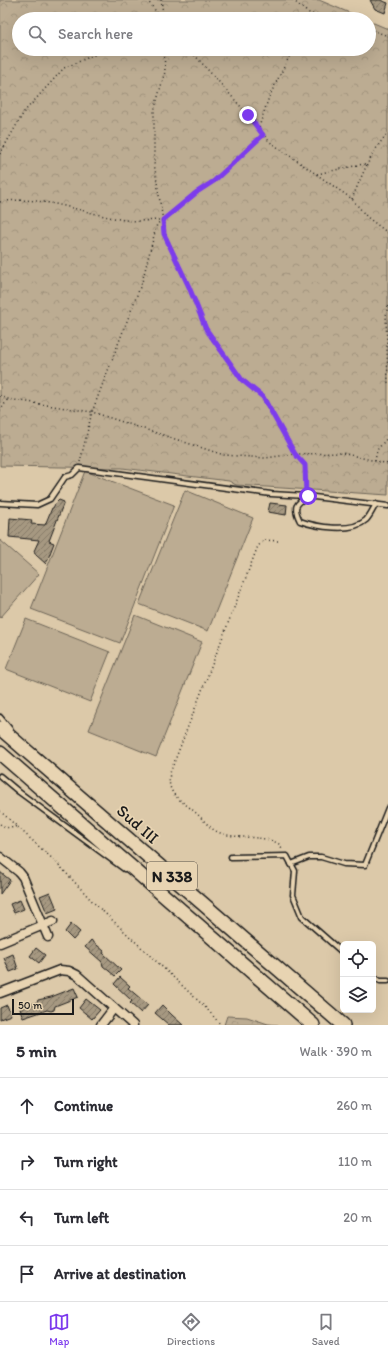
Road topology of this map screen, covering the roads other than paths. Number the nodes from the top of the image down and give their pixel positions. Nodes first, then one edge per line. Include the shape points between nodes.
1 (307, 496) junction
2 (0, 503) edge
3 (376, 504) junction
4 (388, 506) edge
5 (0, 717) edge
6 (0, 728) edge
7 (0, 753) edge
8 (28, 753) junction
9 (0, 776) edge
10 (388, 808) edge
11 (0, 857) edge
12 (232, 857) dead end
13 (292, 864) junction
14 (128, 872) dead end
15 (135, 877) dead end
16 (179, 909) junction
17 (52, 921) dead end
18 (43, 925) junction
19 (48, 938) dead end
20 (0, 943) edge
21 (340, 950) edge
22 (374, 977) edge
23 (388, 981) edge
24 (0, 992) edge
25 (114, 1008) junction
26 (102, 1025) edge
27 (133, 1025) edge
28 (313, 1025) edge
29 (343, 1025) edge

1 - 2 lane via 271,494 79,468 72,475 65,477 50,499 37,505
1 - 3 lane
1 - 3 lane via 297,503 296,513 300,522 312,526 354,526 366,520
3 - 4 lane
5 - 8 lane
6 - 8 highway, Sud III / N 338
7 - 16 highway, N 338
8 - 29 highway, Sud III / N 338
9 - 14 lane
10 - 13 lane via 365,865 309,857
11 - 18 street via 23,877
12 - 13 lane via 287,856
13 - 21 lane via 295,871 293,895 302,917
15 - 16 lane
16 - 28 highway, N 338
17 - 18 street
18 - 19 street
18 - 20 street
22 - 23 lane via 380,981
24 - 25 street via 60,970 69,971
25 - 26 street
25 - 27 street

